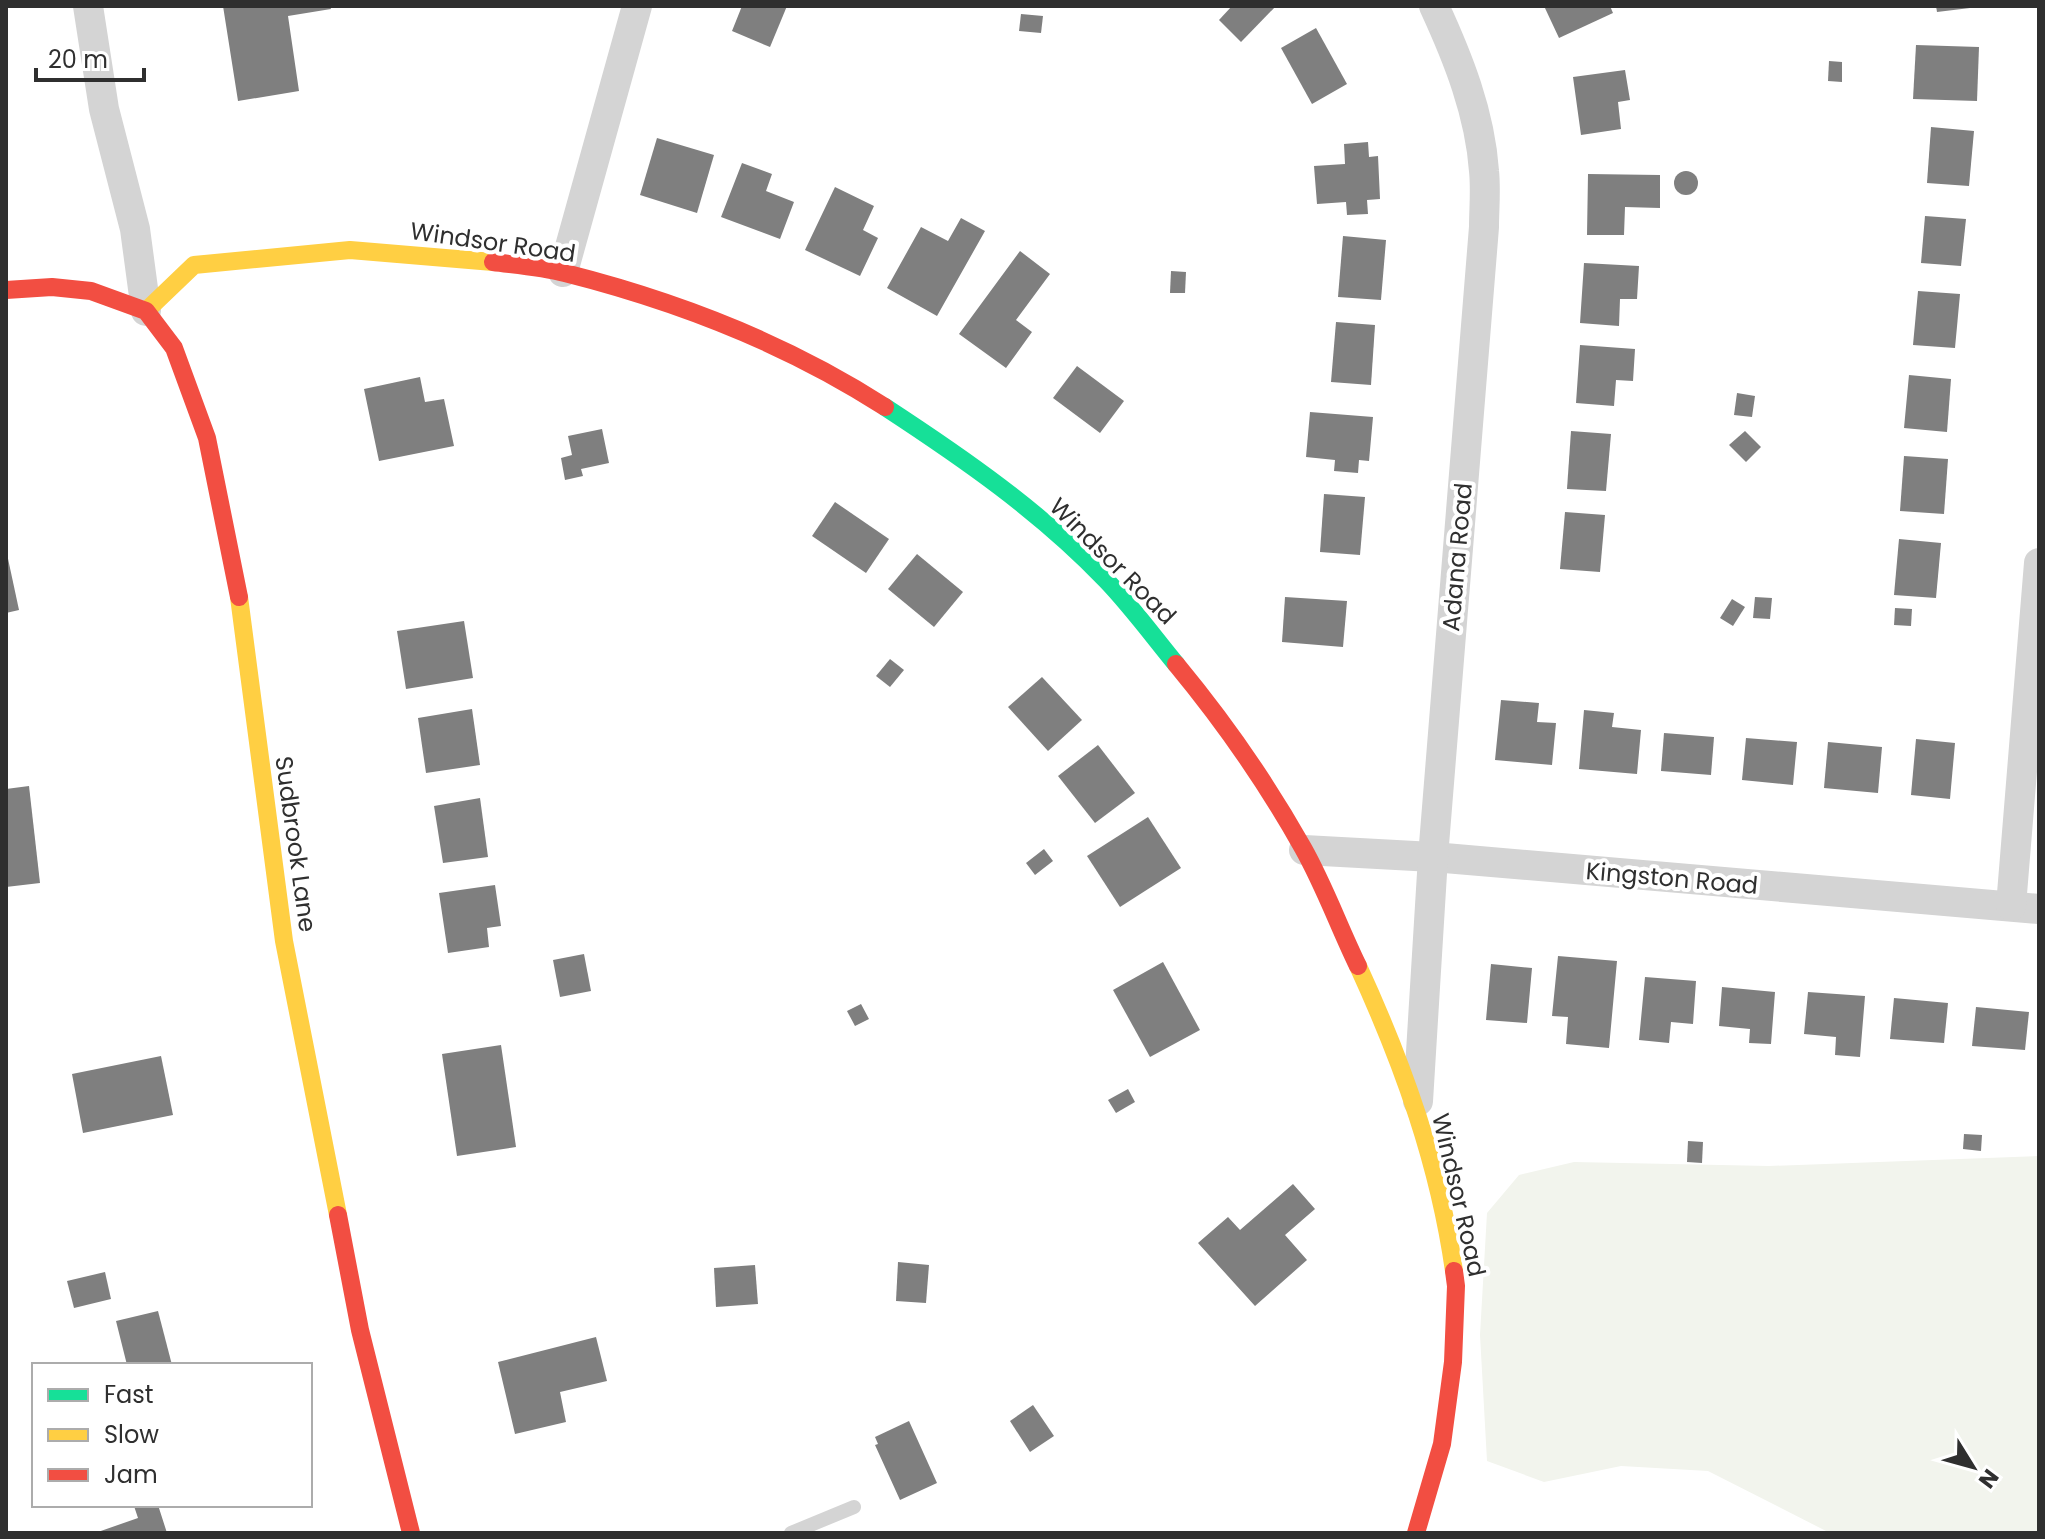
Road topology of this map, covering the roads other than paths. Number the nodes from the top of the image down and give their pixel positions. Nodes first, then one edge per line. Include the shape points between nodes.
1 (88, 6) edge
2 (637, 6) edge
3 (1434, 6) edge
4 (563, 272) junction
5 (6, 290) edge
6 (146, 311) junction
7 (2039, 563) edge
8 (1304, 850) junction
9 (1433, 857) junction
10 (2025, 907) edge
11 (1418, 1116) junction
12 (854, 1507) dead end
13 (411, 1533) edge
14 (791, 1533) edge
15 (1416, 1533) edge

1 - 6 street via 104,109 135,229
2 - 4 street
3 - 9 street, Adana Road via 1474,110 1484,170 1484,227
4 - 6 street, Windsor Road via 467,258 350,250 194,265
4 - 8 street, Windsor Road via 761,340 846,382 1031,511 1106,580 1163,645 1263,781
5 - 6 street via 91,291
6 - 13 street, Sudbrook Lane via 174,348 207,438 236,578 284,941 360,1330
7 - 10 street
8 - 9 street, Kingston Road
8 - 11 street, Windsor Road via 1384,1023
9 - 10 street, Kingston Road
9 - 11 street, Adana Road
11 - 15 street, Windsor Road via 1456,1286 1442,1444
12 - 14 lane

